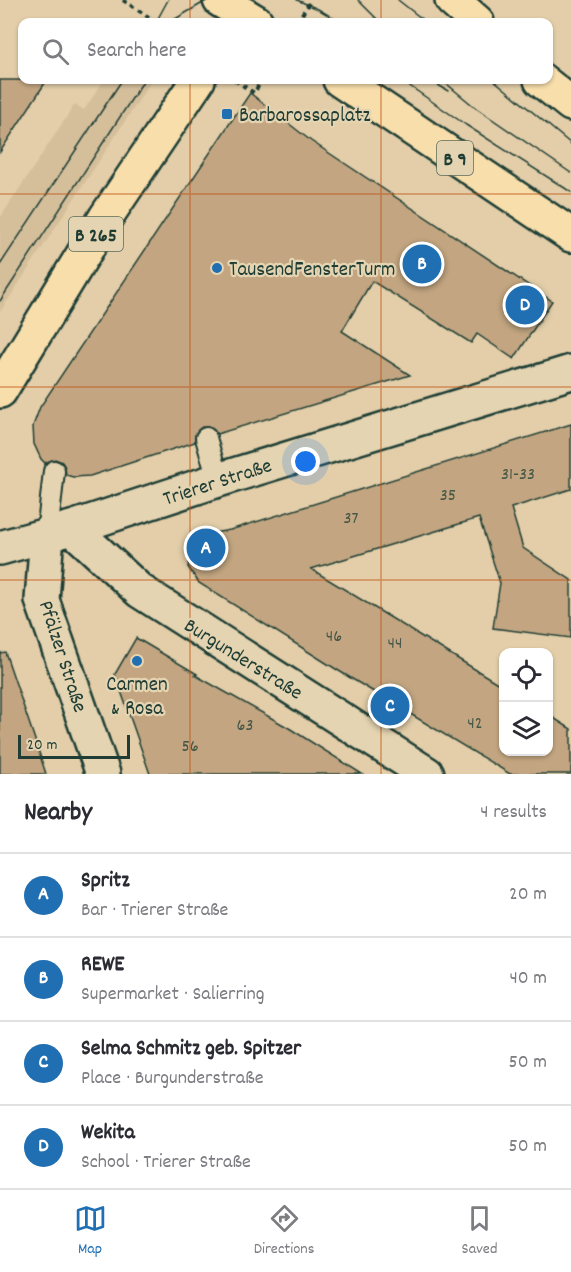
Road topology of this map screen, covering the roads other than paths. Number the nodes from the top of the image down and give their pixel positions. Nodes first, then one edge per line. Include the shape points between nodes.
1 (452, 0) edge
2 (484, 0) edge
3 (472, 18) edge
4 (495, 18) edge
5 (195, 84) edge
6 (346, 84) edge
7 (546, 84) edge
8 (571, 104) edge
9 (571, 235) edge
10 (571, 372) edge
11 (0, 391) edge
12 (206, 438) dead end
13 (54, 471) dead end
14 (218, 480) junction
15 (60, 532) junction
16 (0, 548) edge
17 (103, 774) edge
18 (427, 774) edge

1 - 3 main road
2 - 4 main road
5 - 11 main road, B 265 via 106,218
6 - 9 main road, B 9
7 - 8 main road
10 - 14 street, Trierer Straße
12 - 14 lane
13 - 15 lane
14 - 15 street, Trierer Straße
15 - 16 street, Trierer Straße
15 - 17 street, Pfälzer Straße via 42,600
15 - 18 street, Burgunderstraße via 140,591

